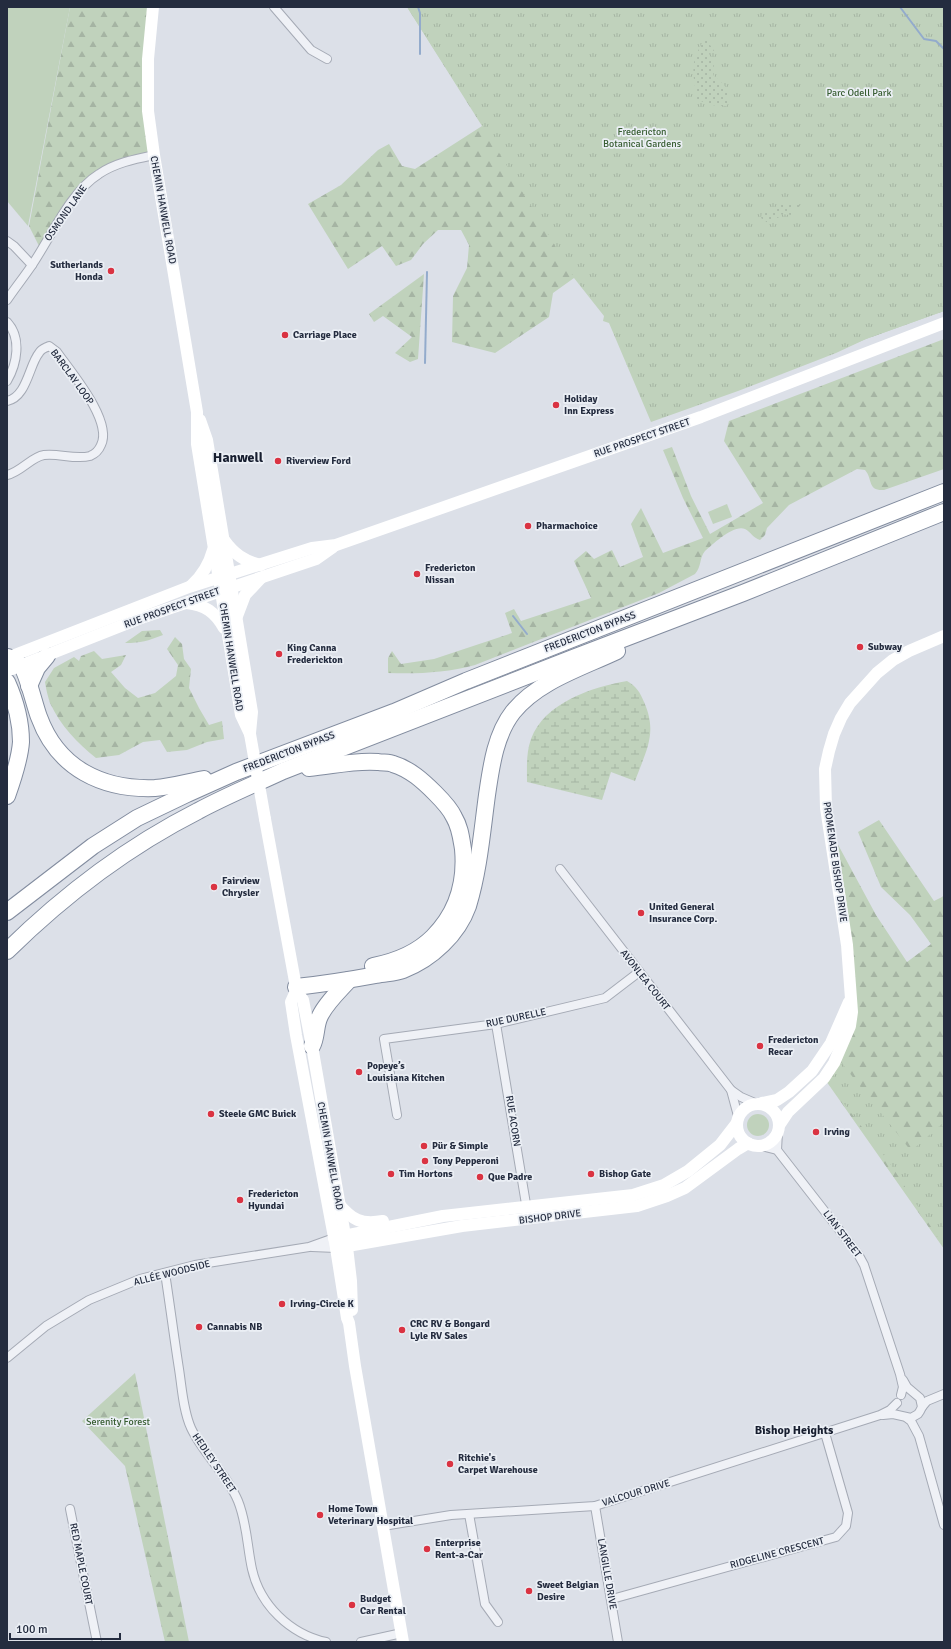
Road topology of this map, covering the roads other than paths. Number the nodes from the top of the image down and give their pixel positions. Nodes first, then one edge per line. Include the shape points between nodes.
1 (154, 7) edge
2 (274, 7) edge
3 (327, 59) dead end
4 (154, 155) junction
5 (7, 241) edge
6 (32, 265) junction
7 (7, 300) edge
8 (7, 322) edge
9 (944, 323) edge
10 (7, 381) edge
11 (7, 401) edge
12 (7, 475) edge
13 (944, 492) edge
14 (944, 512) edge
15 (219, 543) junction
16 (262, 571) junction
17 (225, 583) junction
18 (189, 587) junction
19 (743, 593) junction
20 (186, 603) junction
21 (236, 619) junction
22 (226, 632) junction
23 (944, 636) edge
24 (47, 656) junction
25 (10, 662) edge
26 (29, 686) junction
27 (8, 689) edge
28 (250, 734) junction
29 (283, 771) junction
30 (236, 772) junction
31 (7, 796) edge
32 (560, 869) dead end
33 (7, 912) edge
34 (7, 951) edge
35 (639, 972) junction
36 (349, 980) junction
37 (295, 985) junction
38 (850, 999) junction
39 (496, 1024) junction
40 (312, 1046) junction
41 (731, 1090) junction
42 (759, 1103) junction
43 (397, 1115) dead end
44 (737, 1120) junction
45 (779, 1128) junction
46 (748, 1144) junction
47 (762, 1146) junction
48 (777, 1150) junction
49 (338, 1203) junction
50 (527, 1207) junction
51 (443, 1216) junction
52 (529, 1219) junction
53 (340, 1242) junction
54 (367, 1243) junction
55 (165, 1273) junction
56 (351, 1281) junction
57 (350, 1323) junction
58 (7, 1358) edge
59 (900, 1374) junction
60 (915, 1394) junction
61 (944, 1394) edge
62 (934, 1398) junction
63 (899, 1399) junction
64 (921, 1409) junction
65 (880, 1415) junction
66 (905, 1417) junction
67 (825, 1433) junction
68 (918, 1436) junction
69 (595, 1506) junction
70 (70, 1509) dead end
71 (469, 1514) junction
72 (944, 1525) edge
73 (383, 1526) junction
74 (612, 1599) junction
75 (498, 1622) dead end
76 (402, 1638) edge
77 (97, 1642) edge
78 (326, 1642) edge
79 (361, 1642) edge
80 (618, 1642) edge

1 - 4 main road, CHEMIN HANWELL ROAD via 148,59 148,111
2 - 3 street via 311,50
4 - 6 street, OSMOND LANE via 99,173 87,183 75,196
4 - 15 main road, CHEMIN HANWELL ROAD via 197,412 207,440
5 - 6 street
6 - 7 street, OSMOND LANE
8 - 10 street via 15,337 17,356
9 - 16 main road, RUE PROSPECT STREET via 701,417 336,545 312,548
11 - 12 street, BARCLAY LOOP via 14,398 27,382 38,353 49,346 57,352 90,399 103,426 104,440 99,450 91,456 43,455 19,471
13 - 30 highway, FREDERICTON BYPASS via 466,681 394,712
14 - 19 highway, FREDERICTON BYPASS
15 - 16 main road
15 - 17 main road, CHEMIN HANWELL ROAD
15 - 18 main road via 205,570
16 - 17 main road, RUE PROSPECT STREET
16 - 21 main road via 245,595
17 - 18 main road, RUE PROSPECT STREET
17 - 20 main road, RUE PROSPECT STREET
17 - 21 main road, CHEMIN HANWELL ROAD
17 - 22 main road, CHEMIN HANWELL ROAD
18 - 25 main road, RUE PROSPECT STREET
19 - 29 highway, FREDERICTON BYPASS
19 - 36 highway via 537,689 517,709 504,728 498,743 489,784 474,886 460,923 451,936 425,959 403,970
20 - 22 main road via 208,608
20 - 24 main road, RUE PROSPECT STREET via 141,618
21 - 28 main road, CHEMIN HANWELL ROAD via 252,712
22 - 28 main road, CHEMIN HANWELL ROAD via 241,715
23 - 38 main road, PROMENADE BISHOP DRIVE via 910,651 877,673 850,703 828,751 825,769 826,808 847,945
24 - 25 main road, RUE PROSPECT STREET
24 - 26 highway via 37,668
25 - 26 highway
26 - 30 highway via 39,718 58,750 88,775 109,784 132,788 157,788
27 - 31 highway via 18,716 21,742
28 - 37 main road, CHEMIN HANWELL ROAD, bridge
29 - 34 highway, FREDERICTON BYPASS via 197,811 144,842 62,900
29 - 37 highway via 349,762 372,762 392,764 409,772 424,782 445,803 454,817 461,834 464,870 455,907 432,938 416,949 380,965
30 - 33 highway via 137,818 93,846
32 - 35 street, AVONLEA COURT
35 - 39 street, RUE DURELLE via 605,998
35 - 41 street, AVONLEA COURT
36 - 37 highway
36 - 40 highway via 320,1016
37 - 40 main road, CHEMIN HANWELL ROAD via 303,1000
37 - 53 main road, CHEMIN HANWELL ROAD via 291,1002 296,1035
38 - 42 main road via 831,1043 812,1071 778,1100
38 - 45 main road via 850,1026 834,1063 824,1078 788,1112
39 - 43 street, RUE DURELLE via 384,1039
39 - 50 street, RUE ACORN
40 - 49 main road, CHEMIN HANWELL ROAD
41 - 42 street, AVONLEA COURT via 741,1097
41 - 44 street, AVONLEA COURT
42 - 44 main road via 742,1110
42 - 45 main road via 775,1111
44 - 46 main road via 739,1135
44 - 50 main road, BISHOP DRIVE via 727,1138 716,1149 688,1171 664,1185 620,1198
45 - 47 main road via 769,1143
45 - 48 street
46 - 47 main road
46 - 52 main road, BISHOP DRIVE via 685,1188 651,1202 637,1206
47 - 48 street
48 - 59 street, LIAN STREET via 854,1248 864,1265
49 - 51 main road via 350,1216 363,1222 373,1223 424,1214
49 - 53 main road, CHEMIN HANWELL ROAD
50 - 51 main road, BISHOP DRIVE
50 - 52 street, RUE ACORN
51 - 53 main road, BISHOP DRIVE
52 - 54 main road, BISHOP DRIVE via 462,1226
53 - 54 main road, BISHOP DRIVE
53 - 55 street, ALLÉE WOODSIDE via 202,1264
53 - 56 main road, CHEMIN HANWELL ROAD
53 - 57 main road, CHEMIN HANWELL ROAD via 347,1318
54 - 56 main road via 356,1257
55 - 58 street, ALLÉE WOODSIDE via 140,1279 89,1300 46,1326
55 - 78 street, HEDLEY STREET via 187,1418 198,1441 238,1500 252,1570 260,1590 277,1615 286,1623 311,1638
56 - 57 main road, CHEMIN HANWELL ROAD
57 - 73 main road, CHEMIN HANWELL ROAD
59 - 60 street, LIAN STREET via 907,1387
59 - 63 street, LIAN STREET via 903,1386
60 - 62 street, VALCOUR DRIVE
60 - 63 street, VALCOUR DRIVE via 904,1393
60 - 64 street via 922,1402
61 - 62 street
62 - 64 street via 927,1401
63 - 65 street, VALCOUR DRIVE via 890,1410
63 - 66 street via 898,1410
64 - 66 street via 915,1416
64 - 68 street via 917,1426
65 - 66 street, VALCOUR DRIVE via 893,1414
65 - 67 street, VALCOUR DRIVE
66 - 68 street via 912,1421
67 - 69 street, VALCOUR DRIVE
67 - 74 street, RIDGELINE CRESCENT via 848,1513 846,1526 836,1537
68 - 72 street
69 - 71 street, VALCOUR DRIVE
69 - 74 street, LANGILLE DRIVE
70 - 77 street, RED MAPLE COURT
71 - 73 street, VALCOUR DRIVE
71 - 75 street via 485,1604
73 - 76 main road, CHEMIN HANWELL ROAD
74 - 80 street, LANGILLE DRIVE
76 - 79 street

